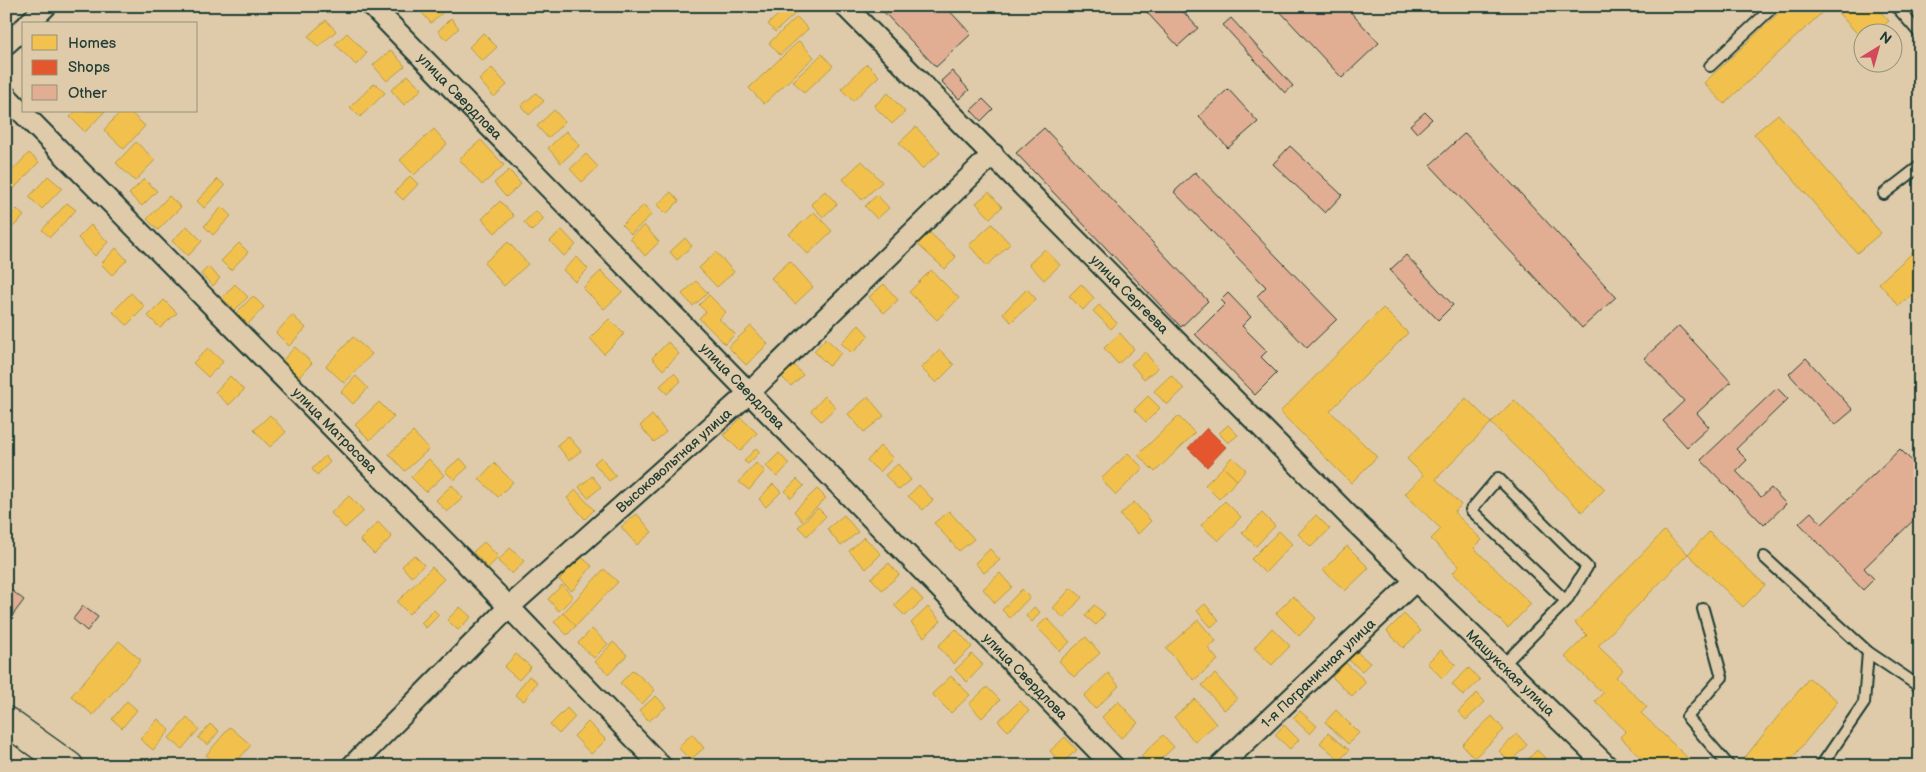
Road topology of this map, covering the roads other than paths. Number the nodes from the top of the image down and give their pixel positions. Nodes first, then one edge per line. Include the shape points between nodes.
1 (46, 6) edge
2 (372, 6) edge
3 (845, 6) edge
4 (1774, 6) edge
5 (1896, 6) edge
6 (30, 22) edge
7 (22, 30) edge
8 (1920, 34) edge
9 (6, 44) edge
10 (1710, 66) dead end
11 (6, 96) edge
12 (992, 154) junction
13 (1920, 166) edge
14 (1884, 194) dead end
15 (749, 393) junction
16 (1764, 557) dead end
17 (1416, 580) junction
18 (1566, 601) junction
19 (509, 607) junction
20 (1704, 609) dead end
21 (1868, 652) junction
22 (1503, 665) junction
23 (1920, 687) edge
24 (6, 721) edge
25 (69, 766) edge
26 (352, 766) edge
27 (661, 766) edge
28 (1113, 766) edge
29 (1220, 766) edge
30 (1607, 766) edge
31 (1729, 766) edge
32 (1821, 766) edge

1 - 6 street
2 - 15 street, улица Свердлова
3 - 12 street, улица Сергеева
4 - 10 lane
5 - 8 lane
7 - 9 street
11 - 19 street, улица Матросова
12 - 15 street, Высоковольтная улица
12 - 17 street, улица Сергеева
13 - 14 lane
15 - 19 street, Высоковольтная улица
15 - 28 street, улица Свердлова
16 - 21 lane
17 - 22 street, Машукская улица
17 - 29 street, 1-я Пограничная улица
18 - 18 lane via 1472,510 1498,478 1587,566
18 - 22 lane
19 - 26 street, Высоковольтная улица
19 - 27 street, улица Матросова
20 - 31 lane via 1722,677 1686,717
21 - 23 lane
21 - 32 lane via 1864,703
22 - 30 street, Машукская улица
24 - 25 main road

